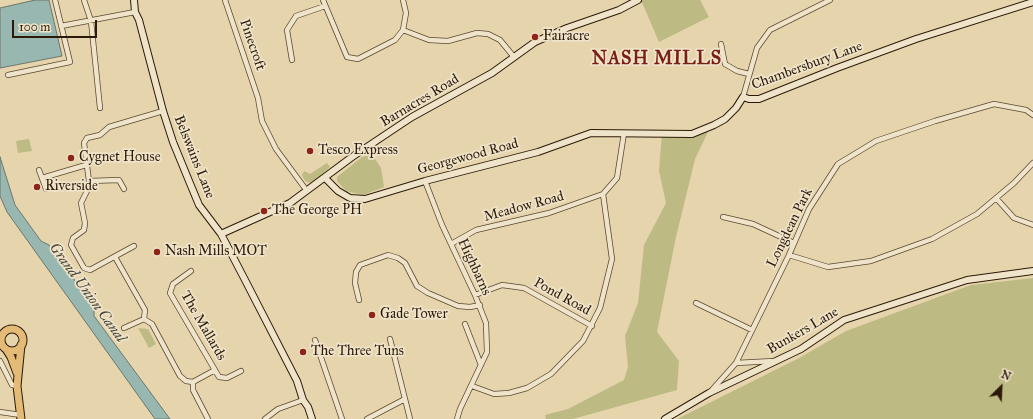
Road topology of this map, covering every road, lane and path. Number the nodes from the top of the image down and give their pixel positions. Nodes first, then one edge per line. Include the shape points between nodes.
1 (55, 0) edge
2 (84, 0) edge
3 (134, 0) edge
4 (225, 0) edge
5 (323, 0) edge
6 (403, 0) edge
7 (638, 0) edge
8 (830, 0) edge
9 (1033, 2) edge
10 (325, 6) junction
11 (135, 12) junction
12 (91, 21) junction
13 (61, 26) junction
14 (402, 30) junction
15 (721, 44) dead end
16 (514, 57) junction
17 (292, 60) dead end
18 (749, 74) junction
19 (8, 75) dead end
20 (743, 97) junction
21 (100, 108) dead end
22 (163, 111) junction
23 (1033, 115) edge
24 (624, 133) junction
25 (1033, 163) edge
26 (86, 165) junction
27 (39, 170) dead end
28 (42, 178) junction
29 (325, 178) junction
30 (89, 181) junction
31 (425, 181) junction
32 (46, 189) dead end
33 (124, 189) dead end
34 (307, 191) junction
35 (603, 194) junction
36 (996, 198) junction
37 (723, 217) dead end
38 (1033, 226) edge
39 (221, 234) junction
40 (794, 243) junction
41 (451, 244) junction
42 (134, 246) dead end
43 (789, 255) junction
44 (115, 257) junction
45 (191, 271) dead end
46 (1033, 271) edge
47 (475, 295) junction
48 (359, 300) dead end
49 (696, 303) dead end
50 (480, 305) junction
51 (144, 319) junction
52 (465, 324) dead end
53 (0, 326) edge
54 (592, 326) junction
55 (124, 328) dead end
56 (11, 329) junction
57 (752, 330) junction
58 (390, 339) dead end
59 (315, 340) dead end
60 (2, 345) edge
61 (21, 345) junction
62 (777, 360) junction
63 (0, 361) edge
64 (736, 363) junction
65 (482, 365) junction
66 (215, 370) junction
67 (241, 371) dead end
68 (17, 375) junction
69 (193, 382) junction
70 (17, 386) junction
71 (472, 386) junction
72 (709, 393) junction
73 (405, 399) junction
74 (303, 400) junction
75 (0, 412) edge
76 (21, 417) edge
77 (208, 419) edge
78 (265, 419) edge
79 (312, 419) edge
80 (342, 419) edge
81 (367, 419) edge
82 (410, 419) edge
83 (457, 419) edge
84 (664, 419) edge

1 - 13 street
2 - 12 street
3 - 11 street, Belswains Lane
4 - 34 street, Pinecroft via 258,98 262,121 274,145
5 - 10 street
6 - 14 street via 406,13
7 - 16 street, Barnacres Road via 534,42
8 - 18 street via 770,30 757,48
9 - 20 street, Chambersbury Lane via 916,39 759,99
10 - 14 street via 347,57 358,60 395,40
10 - 17 street via 296,16 287,30
11 - 12 street
11 - 22 street, Belswains Lane
12 - 13 street
12 - 21 street
13 - 19 street via 70,62
14 - 16 street via 429,40 448,41 477,32 488,34 500,40
15 - 18 street via 725,64
16 - 29 street, Barnacres Road via 492,73 412,117
18 - 20 street
20 - 24 street, Chambersbury Lane via 725,119 692,134
22 - 26 street via 109,127 100,135 87,138 84,143
22 - 39 street, Belswains Lane via 199,205
23 - 40 street, Longdean Park via 1026,110 994,104 876,141 838,164 809,209
24 - 31 street, Georgewood Road via 601,132 581,136 538,152
24 - 35 street via 616,178
25 - 36 street
26 - 28 street
26 - 30 street
27 - 28 street
28 - 32 street
29 - 31 street, Georgewood Road via 338,191 350,198 365,199
29 - 34 street, Barnacres Road
30 - 33 street via 119,180
30 - 44 street via 89,187 81,203 84,230 73,238 71,244 84,268 90,270
31 - 41 street, Highbarns
34 - 39 street, Barnacres Road via 290,203
35 - 41 street, Meadow Road via 549,213 476,230
35 - 54 street via 612,259 600,308
36 - 38 street via 1014,218
36 - 43 street via 977,214 932,239 871,261 828,267
37 - 40 street via 753,224
39 - 74 street, Belswains Lane via 297,381
40 - 43 street, Longdean Park
41 - 47 street, Highbarns
42 - 44 street
43 - 57 street, Longdean Park
44 - 51 street via 145,310
45 - 66 street, The Mallards via 173,284 170,293
46 - 62 street, Bunkers Lane via 967,280 844,320 801,349
47 - 50 street, Highbarns
47 - 54 street, Pond Road via 502,285 524,288
48 - 50 street via 355,283 360,265 388,255 405,263 418,286 428,293 458,306
49 - 57 street
50 - 65 street, Highbarns via 486,323 487,338 487,352
51 - 55 street
51 - 69 street via 152,324 180,376 186,381
52 - 65 street
53 - 56 main road
54 - 71 street via 584,341 568,359 551,374 528,388 494,394
56 - 60 main road via 3,333
56 - 61 main road via 21,334
57 - 64 street, Longdean Park
58 - 73 street
59 - 80 street
60 - 61 main road via 14,350
60 - 68 main road via 11,357
61 - 68 main road
62 - 64 street
62 - 72 street, Bunkers Lane
63 - 70 street via 12,385
64 - 72 street, Longdean Park
65 - 71 street, Highbarns
66 - 67 street, The Mallards via 219,377 227,378
66 - 69 street
68 - 70 main road
69 - 77 street via 193,390
70 - 76 main road
71 - 83 street
72 - 84 street, Bunkers Lane
73 - 81 street
73 - 82 street
74 - 78 street via 278,409
74 - 79 street, Belswains Lane
75 - 76 street

